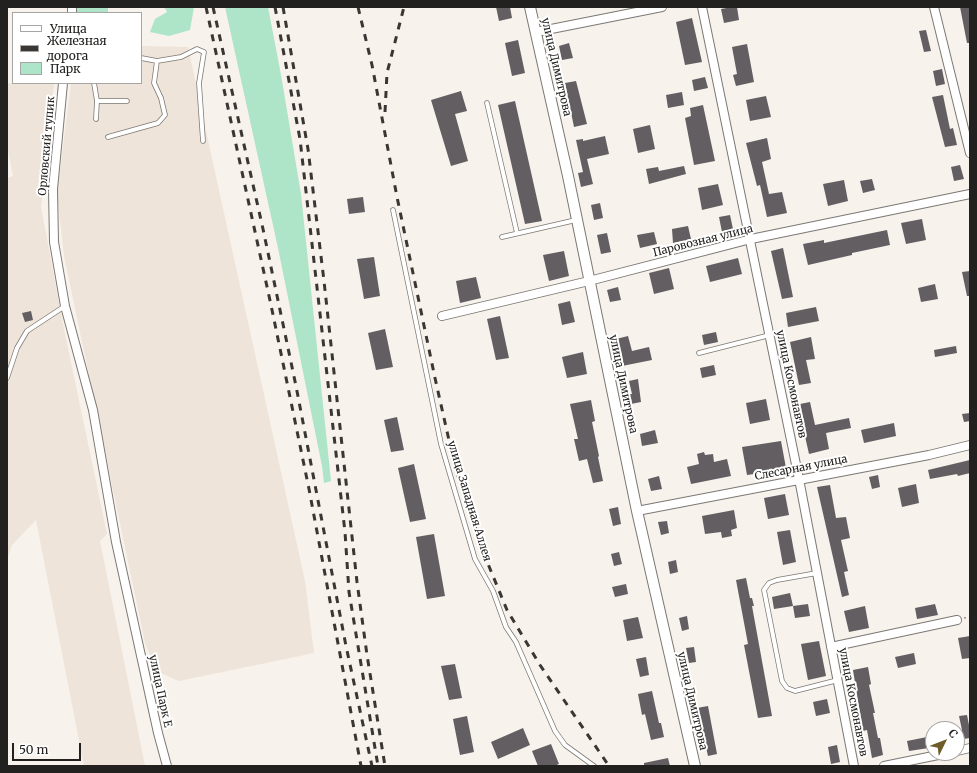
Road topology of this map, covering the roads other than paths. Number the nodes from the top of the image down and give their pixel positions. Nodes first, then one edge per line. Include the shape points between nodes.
1 (530, 7) edge
2 (662, 7) edge
3 (702, 7) edge
4 (934, 7) edge
5 (536, 32) junction
6 (142, 58) edge
7 (157, 61) junction
8 (63, 84) edge
9 (94, 84) edge
10 (97, 101) junction
11 (127, 101) dead end
12 (487, 103) dead end
13 (96, 119) dead end
14 (108, 137) dead end
15 (203, 141) dead end
16 (970, 153) edge
17 (970, 194) edge
18 (393, 210) dead end
19 (577, 219) junction
20 (517, 233) junction
21 (502, 237) dead end
22 (751, 239) junction
23 (589, 281) junction
24 (65, 306) junction
25 (442, 316) dead end
26 (770, 335) junction
27 (699, 353) dead end
28 (7, 378) edge
29 (970, 445) edge
30 (799, 479) junction
31 (637, 510) junction
32 (818, 573) junction
33 (134, 620) joint
34 (957, 620) dead end
35 (831, 647) junction
36 (838, 680) junction
37 (925, 758) edge
38 (167, 766) edge
39 (594, 766) edge
40 (695, 766) edge
41 (854, 766) edge
42 (884, 766) edge

1 - 5 street, улица Димитрова
2 - 5 street
3 - 22 street, улица Космонавтов
4 - 16 street
5 - 19 street, улица Димитрова
6 - 7 lane
7 - 14 lane via 154,84 165,115 158,123
7 - 15 lane via 182,57 197,49 204,52 199,83
8 - 24 street, Орловский тупик via 53,189 54,242
9 - 10 lane
10 - 11 lane
10 - 13 lane
12 - 20 lane
17 - 22 street, Паровозная улица
18 - 39 lane, улица Западная Аллея via 441,444 475,559 494,591 506,627 516,642 555,731 566,745
19 - 20 lane
19 - 23 street, улица Димитрова
20 - 21 lane
22 - 23 street, Паровозная улица
22 - 26 street, улица Космонавтов
23 - 25 street, Паровозная улица
23 - 31 street, улица Димитрова
24 - 28 lane via 27,331 17,348
24 - 33 street, Орловский тупик via 93,410 116,542
26 - 27 lane
26 - 30 street, улица Космонавтов
29 - 30 street, Слесарная улица via 930,455
30 - 31 street, Слесарная улица
30 - 32 street, улица Космонавтов
31 - 40 street, улица Димитрова
32 - 35 street, улица Космонавтов
32 - 36 lane via 777,580 769,583 764,590 782,681 787,688 795,691
33 - 38 street, улица Парк Е
34 - 35 street
35 - 36 street, улица Космонавтов
36 - 41 street, улица Космонавтов
37 - 42 street

